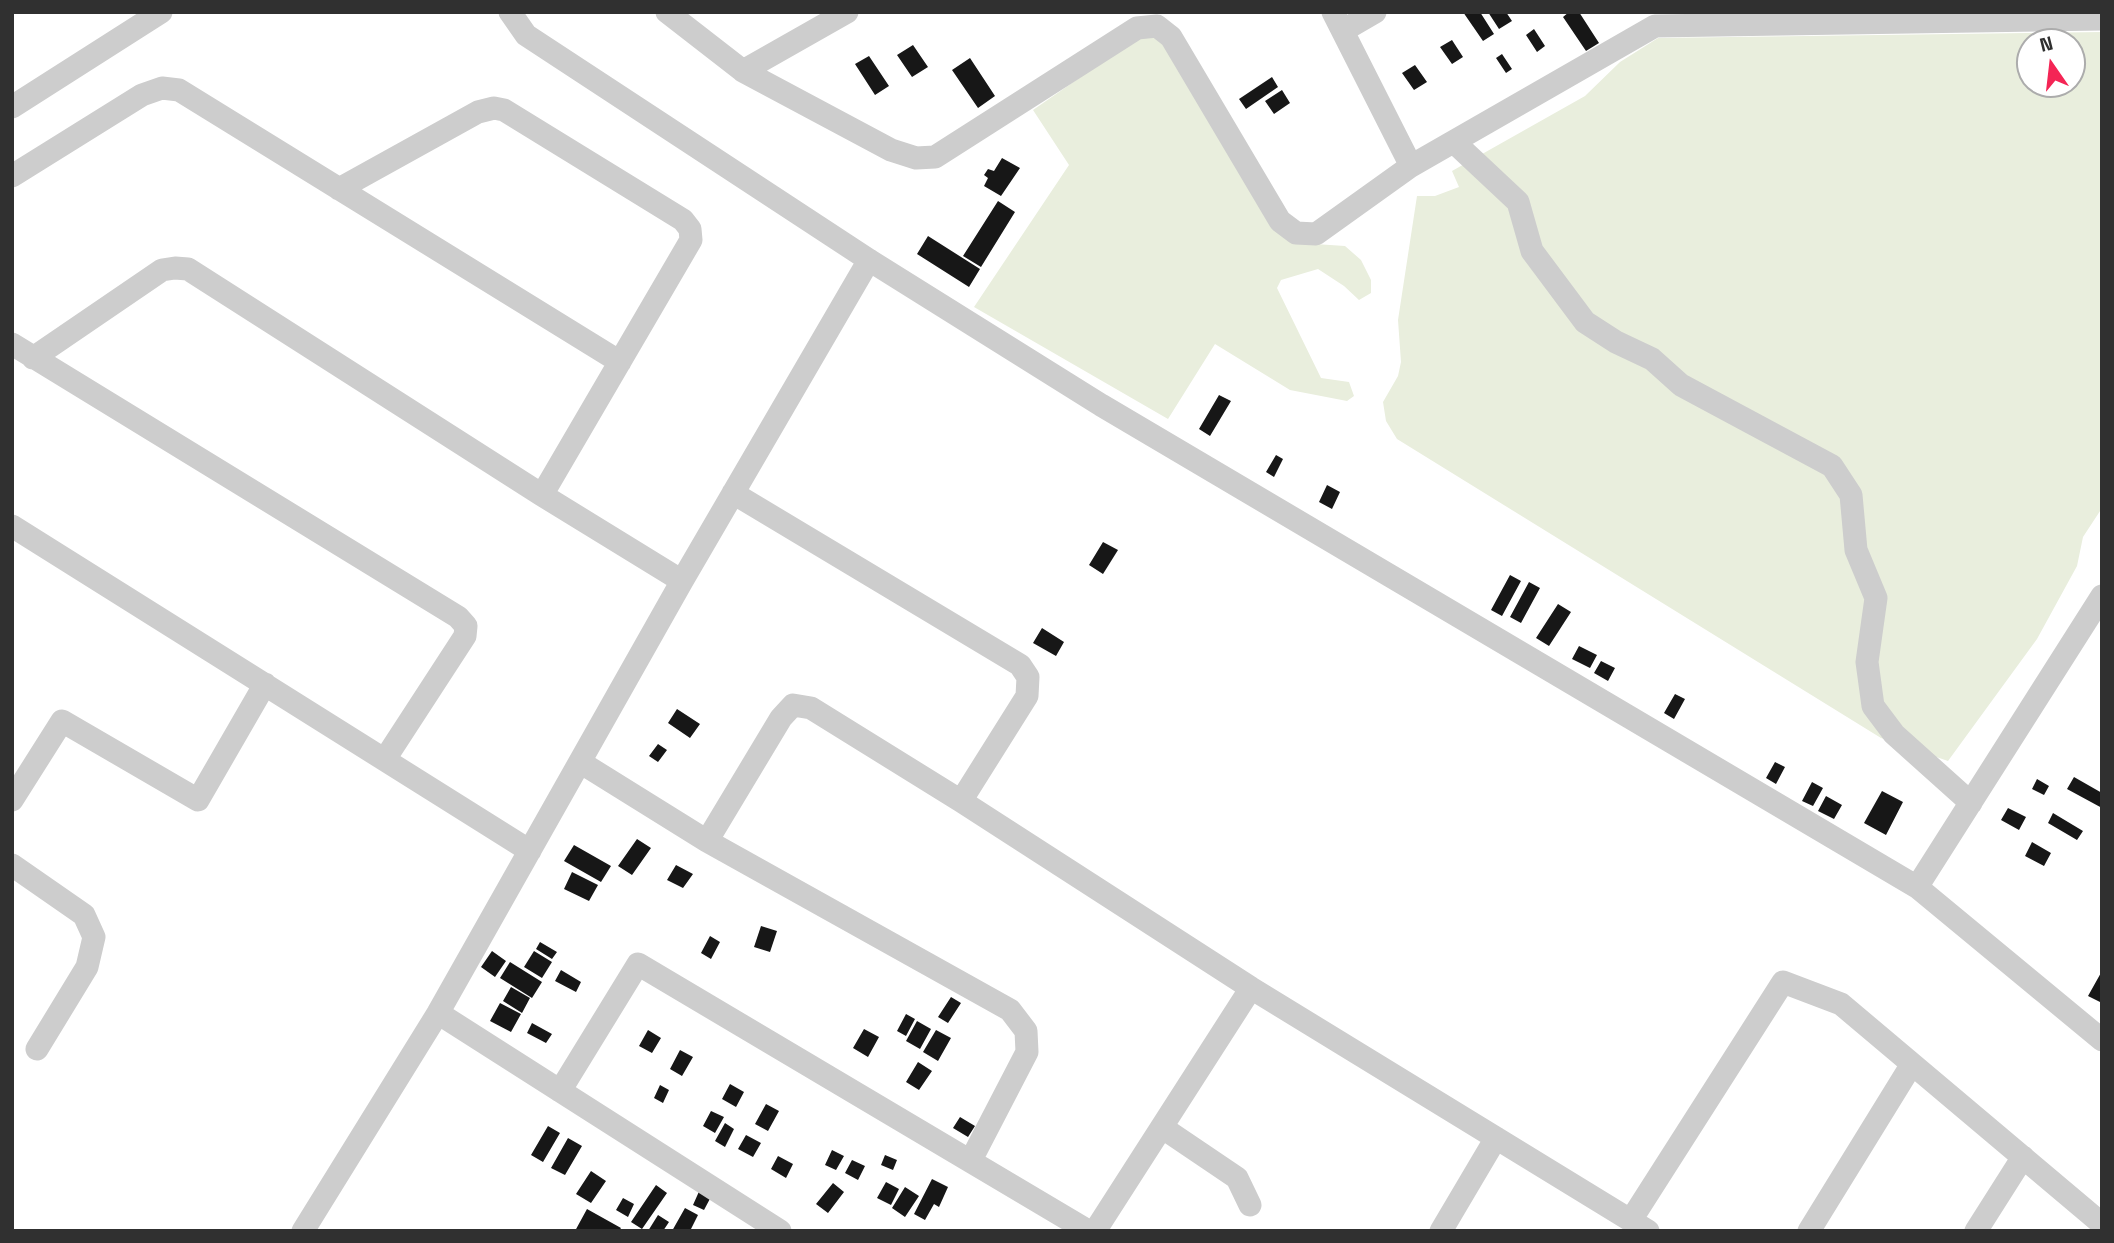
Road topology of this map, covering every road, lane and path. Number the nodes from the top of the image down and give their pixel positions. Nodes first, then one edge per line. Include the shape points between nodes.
1 (161, 12) edge
2 (510, 12) edge
3 (667, 12) edge
4 (848, 12) edge
5 (1375, 12) edge
6 (2102, 19) edge
7 (1338, 21) edge
8 (743, 71) junction
9 (12, 107) edge
10 (1454, 142) junction
11 (1411, 166) junction
12 (12, 176) edge
13 (339, 189) junction
14 (869, 260) junction
15 (12, 344) edge
16 (33, 358) junction
17 (620, 362) junction
18 (733, 493) junction
19 (542, 495) junction
20 (12, 526) edge
21 (682, 581) junction
22 (2102, 596) edge
23 (265, 684) junction
24 (385, 759) junction
25 (580, 762) junction
26 (12, 800) edge
27 (961, 801) junction
28 (1971, 803) junction
29 (707, 841) junction
30 (530, 851) junction
31 (12, 864) edge
32 (1917, 887) junction
33 (1251, 988) junction
34 (438, 1013) junction
35 (2102, 1040) edge
36 (37, 1049) dead end
37 (1912, 1064) junction
38 (560, 1091) junction
39 (1163, 1128) junction
40 (1496, 1138) junction
41 (2023, 1157) junction
42 (971, 1160) junction
43 (1250, 1205) dead end
44 (2102, 1224) edge
45 (1639, 1226) edge
46 (303, 1231) edge
47 (780, 1231) edge
48 (1088, 1231) edge
49 (1095, 1231) edge
50 (1441, 1231) edge
51 (1809, 1231) edge
52 (1976, 1231) edge

1 - 9 street
2 - 14 street via 526,35
3 - 8 street
4 - 8 street
5 - 7 street
6 - 10 street via 1655,26
7 - 11 street
8 - 11 street via 891,150 916,158 935,157 1137,28 1157,26 1171,37 1280,221 1296,233 1316,233
10 - 11 street
10 - 28 street via 1518,201 1532,251 1586,322 1652,359 1681,385 1832,466 1851,495 1856,550 1876,598 1867,662 1873,706 1894,734
12 - 13 street via 142,95 162,88 179,90
13 - 17 street
13 - 17 street via 478,112 494,108 683,220 691,240
14 - 18 street
14 - 32 street via 1113,412
15 - 16 street
16 - 19 street via 162,270 188,269
16 - 24 street via 466,626 465,636
17 - 19 street
18 - 21 street
18 - 27 street via 1020,665 1028,677 1027,696
19 - 21 street
20 - 23 street
21 - 25 street
22 - 28 street
23 - 24 street
23 - 26 street via 198,800 62,722
24 - 30 street
25 - 29 street
25 - 30 street
27 - 29 street via 811,708 793,705
27 - 33 street
28 - 32 street
29 - 42 street via 1010,1010 1026,1031 1027,1052
30 - 34 street
31 - 36 street via 84,915 94,937 87,967
32 - 35 street
33 - 39 street
33 - 40 street
34 - 38 street
34 - 46 street
37 - 41 street
37 - 45 street via 1841,1004 1783,982
37 - 51 street
38 - 42 street via 638,964
38 - 47 street
39 - 43 street via 1237,1178
39 - 49 street
40 - 45 street
40 - 50 street
41 - 44 street
41 - 52 street
42 - 48 street

